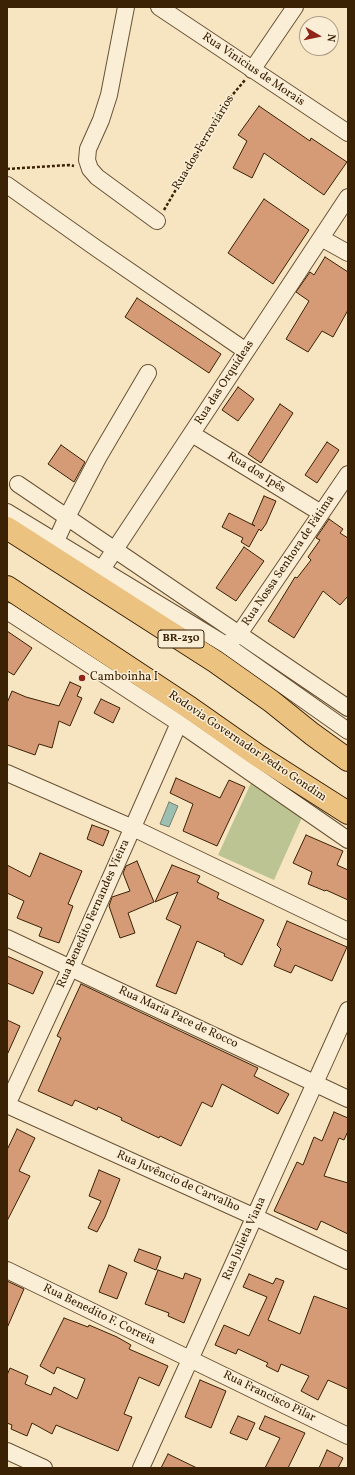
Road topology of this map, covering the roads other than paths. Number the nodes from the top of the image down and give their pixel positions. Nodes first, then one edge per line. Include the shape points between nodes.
1 (126, 7) edge
2 (159, 7) edge
3 (295, 7) edge
4 (252, 70) junction
5 (348, 133) edge
6 (7, 185) edge
7 (348, 197) edge
8 (157, 221) road end
9 (321, 238) junction
10 (348, 253) edge
11 (246, 351) junction
12 (148, 373) dead end
13 (192, 434) junction
14 (348, 474) edge
15 (18, 484) dead end
16 (7, 512) edge
17 (321, 513) junction
18 (66, 517) junction
19 (7, 528) edge
20 (56, 541) junction
21 (115, 549) junction
22 (102, 569) junction
23 (7, 587) edge
24 (7, 611) edge
25 (239, 634) junction
26 (226, 645) junction
27 (348, 708) edge
28 (179, 723) junction
29 (348, 731) edge
30 (348, 760) edge
31 (7, 773) edge
32 (348, 813) edge
33 (132, 828) junction
34 (348, 840) edge
35 (348, 930) edge
36 (7, 938) edge
37 (71, 967) junction
38 (348, 1010) edge
39 (315, 1083) junction
40 (348, 1099) edge
41 (7, 1105) edge
42 (255, 1217) junction
43 (348, 1261) edge
44 (7, 1270) edge
45 (191, 1359) junction
46 (348, 1436) edge
47 (7, 1451) edge
48 (44, 1468) edge
49 (141, 1468) edge

1 - 8 street via 109,95 88,149 87,160 97,177
2 - 4 street, Rua Vinicius de Morais
3 - 4 street
4 - 5 street, Rua Vinicius de Morais
6 - 11 street
7 - 9 street, Rua das Orquídeas
9 - 10 street
9 - 11 street, Rua das Orquídeas
11 - 13 street, Rua das Orquídeas
12 - 18 street
13 - 17 street, Rua dos Ipês
13 - 21 street, Rua das Orquídeas
14 - 17 street, Rua Nossa Senhora de Fátima
15 - 18 street
16 - 20 street
17 - 25 street, Rua Nossa Senhora de Fátima
18 - 20 street
18 - 21 street
19 - 30 highway, BR-230 via 216,662
20 - 22 street
21 - 22 street, Rua das Orquídeas
21 - 25 street
22 - 26 street
23 - 32 highway, Rodovia Governador Pedro Gondim
24 - 28 street
25 - 26 street, Rua Nossa Senhora de Fátima
25 - 27 street
26 - 29 street
28 - 33 street, Rua Benedito Fernandes Vieira
28 - 34 street
31 - 33 street
33 - 35 street
33 - 37 street, Rua Benedito Fernandes Vieira
36 - 37 street, Rua Maria Pace de Rocco
37 - 39 street, Rua Maria Pace de Rocco
37 - 41 street, Rua Benedito Fernandes Vieira
38 - 39 street, Rua Julieta Viana
39 - 40 street, Rua Maria Pace de Rocco
39 - 42 street, Rua Julieta Viana
41 - 42 street, Rua Juvêncio de Carvalho
42 - 43 street, Rua Juvêncio de Carvalho
42 - 45 street, Rua Julieta Viana
44 - 45 street, Rua Benedito F. Correia
45 - 46 street, Rua Francisco Pilar
45 - 49 street, Rua Julieta Viana
47 - 48 street

